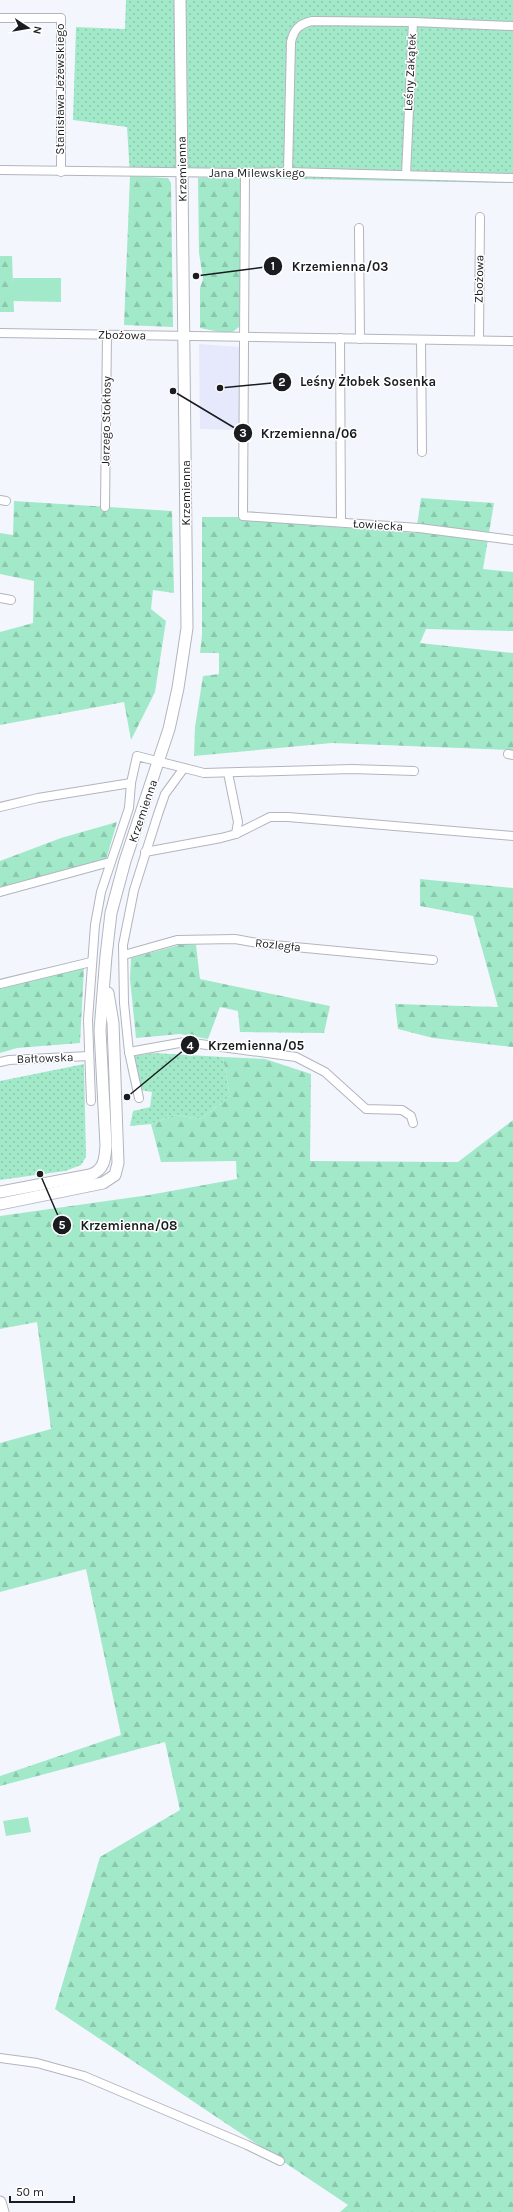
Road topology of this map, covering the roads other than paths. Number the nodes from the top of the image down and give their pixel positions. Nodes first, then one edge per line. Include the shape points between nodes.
1 (180, 0) edge
2 (0, 18) edge
3 (413, 22) junction
4 (513, 26) edge
5 (0, 170) edge
6 (61, 172) junction
7 (182, 172) junction
8 (288, 172) junction
9 (245, 173) junction
10 (406, 174) junction
11 (513, 178) edge
12 (480, 217) dead end
13 (359, 228) dead end
14 (0, 333) edge
15 (107, 335) junction
16 (184, 336) junction
17 (244, 337) junction
18 (340, 338) junction
19 (360, 339) junction
20 (421, 340) junction
21 (479, 340) junction
22 (513, 341) edge
23 (422, 452) dead end
24 (104, 507) dead end
25 (341, 522) junction
26 (513, 540) edge
27 (0, 598) edge
28 (11, 600) dead end
29 (160, 760) junction
30 (184, 768) junction
31 (414, 771) dead end
32 (228, 773) junction
33 (131, 783) junction
34 (0, 807) edge
35 (236, 834) junction
36 (513, 836) edge
37 (145, 852) junction
38 (110, 862) junction
39 (0, 892) edge
40 (124, 955) junction
41 (433, 960) dead end
42 (91, 962) junction
43 (105, 974) junction
44 (0, 984) edge
45 (129, 1052) junction
46 (89, 1056) junction
47 (0, 1062) edge
48 (138, 1098) dead end
49 (91, 1101) dead end
50 (413, 1123) dead end
51 (0, 1192) edge
52 (0, 1204) edge
53 (0, 2058) edge
54 (280, 2161) dead end
55 (0, 2202) edge
56 (3, 2212) edge

1 - 7 main road, Krzemienna
2 - 6 street, Stanisława Jeżewskiego via 61,18
3 - 4 street, Leśny Zakątek
3 - 8 street via 312,21 294,32 291,42
3 - 10 street, Leśny Zakątek
5 - 6 street, Jana Milewskiego
6 - 7 street, Jana Milewskiego
7 - 9 street, Jana Milewskiego
7 - 16 main road, Krzemienna
8 - 9 street, Jana Milewskiego
8 - 10 street, Jana Milewskiego
9 - 17 street
10 - 11 street, Jana Milewskiego
12 - 21 street, Zbożowa
13 - 19 street
14 - 15 street, Zbożowa
15 - 16 street, Zbożowa
15 - 24 street, Jerzego Stokłosy
16 - 17 street, Zbożowa
16 - 29 main road, Krzemienna via 187,628 178,688
17 - 18 street, Zbożowa
17 - 25 street, Łowiecka via 243,516
18 - 19 street, Zbożowa
18 - 25 street
19 - 20 street, Zbożowa
20 - 21 street, Zbożowa
20 - 23 street
21 - 22 street, Zbożowa
25 - 26 street, Łowiecka via 419,528
27 - 28 street
29 - 30 street
29 - 33 street via 137,756
29 - 43 main road, Krzemienna via 111,913
30 - 32 street via 204,773
30 - 37 street via 165,794
31 - 32 street via 352,769
32 - 35 street via 238,822
33 - 34 street via 38,798
33 - 38 street via 128,808
35 - 36 street via 270,817 288,817
35 - 37 street
37 - 40 street via 127,921
38 - 39 street
38 - 42 street via 98,905
40 - 41 street, Rozległa via 177,940 235,939 263,944
40 - 45 street via 124,1004
42 - 44 street
42 - 46 street
43 - 51 main road, Krzemienna via 100,1030 106,1146 101,1168 90,1175
43 - 52 main road, Krzemienna via 113,1023 118,1163 115,1175 103,1183
45 - 48 street
45 - 50 street via 185,1042 296,1057 325,1072 366,1109 402,1110 411,1116
46 - 47 street, Bałtowska
46 - 49 street
53 - 54 street via 36,2063 84,2076
55 - 56 main road

